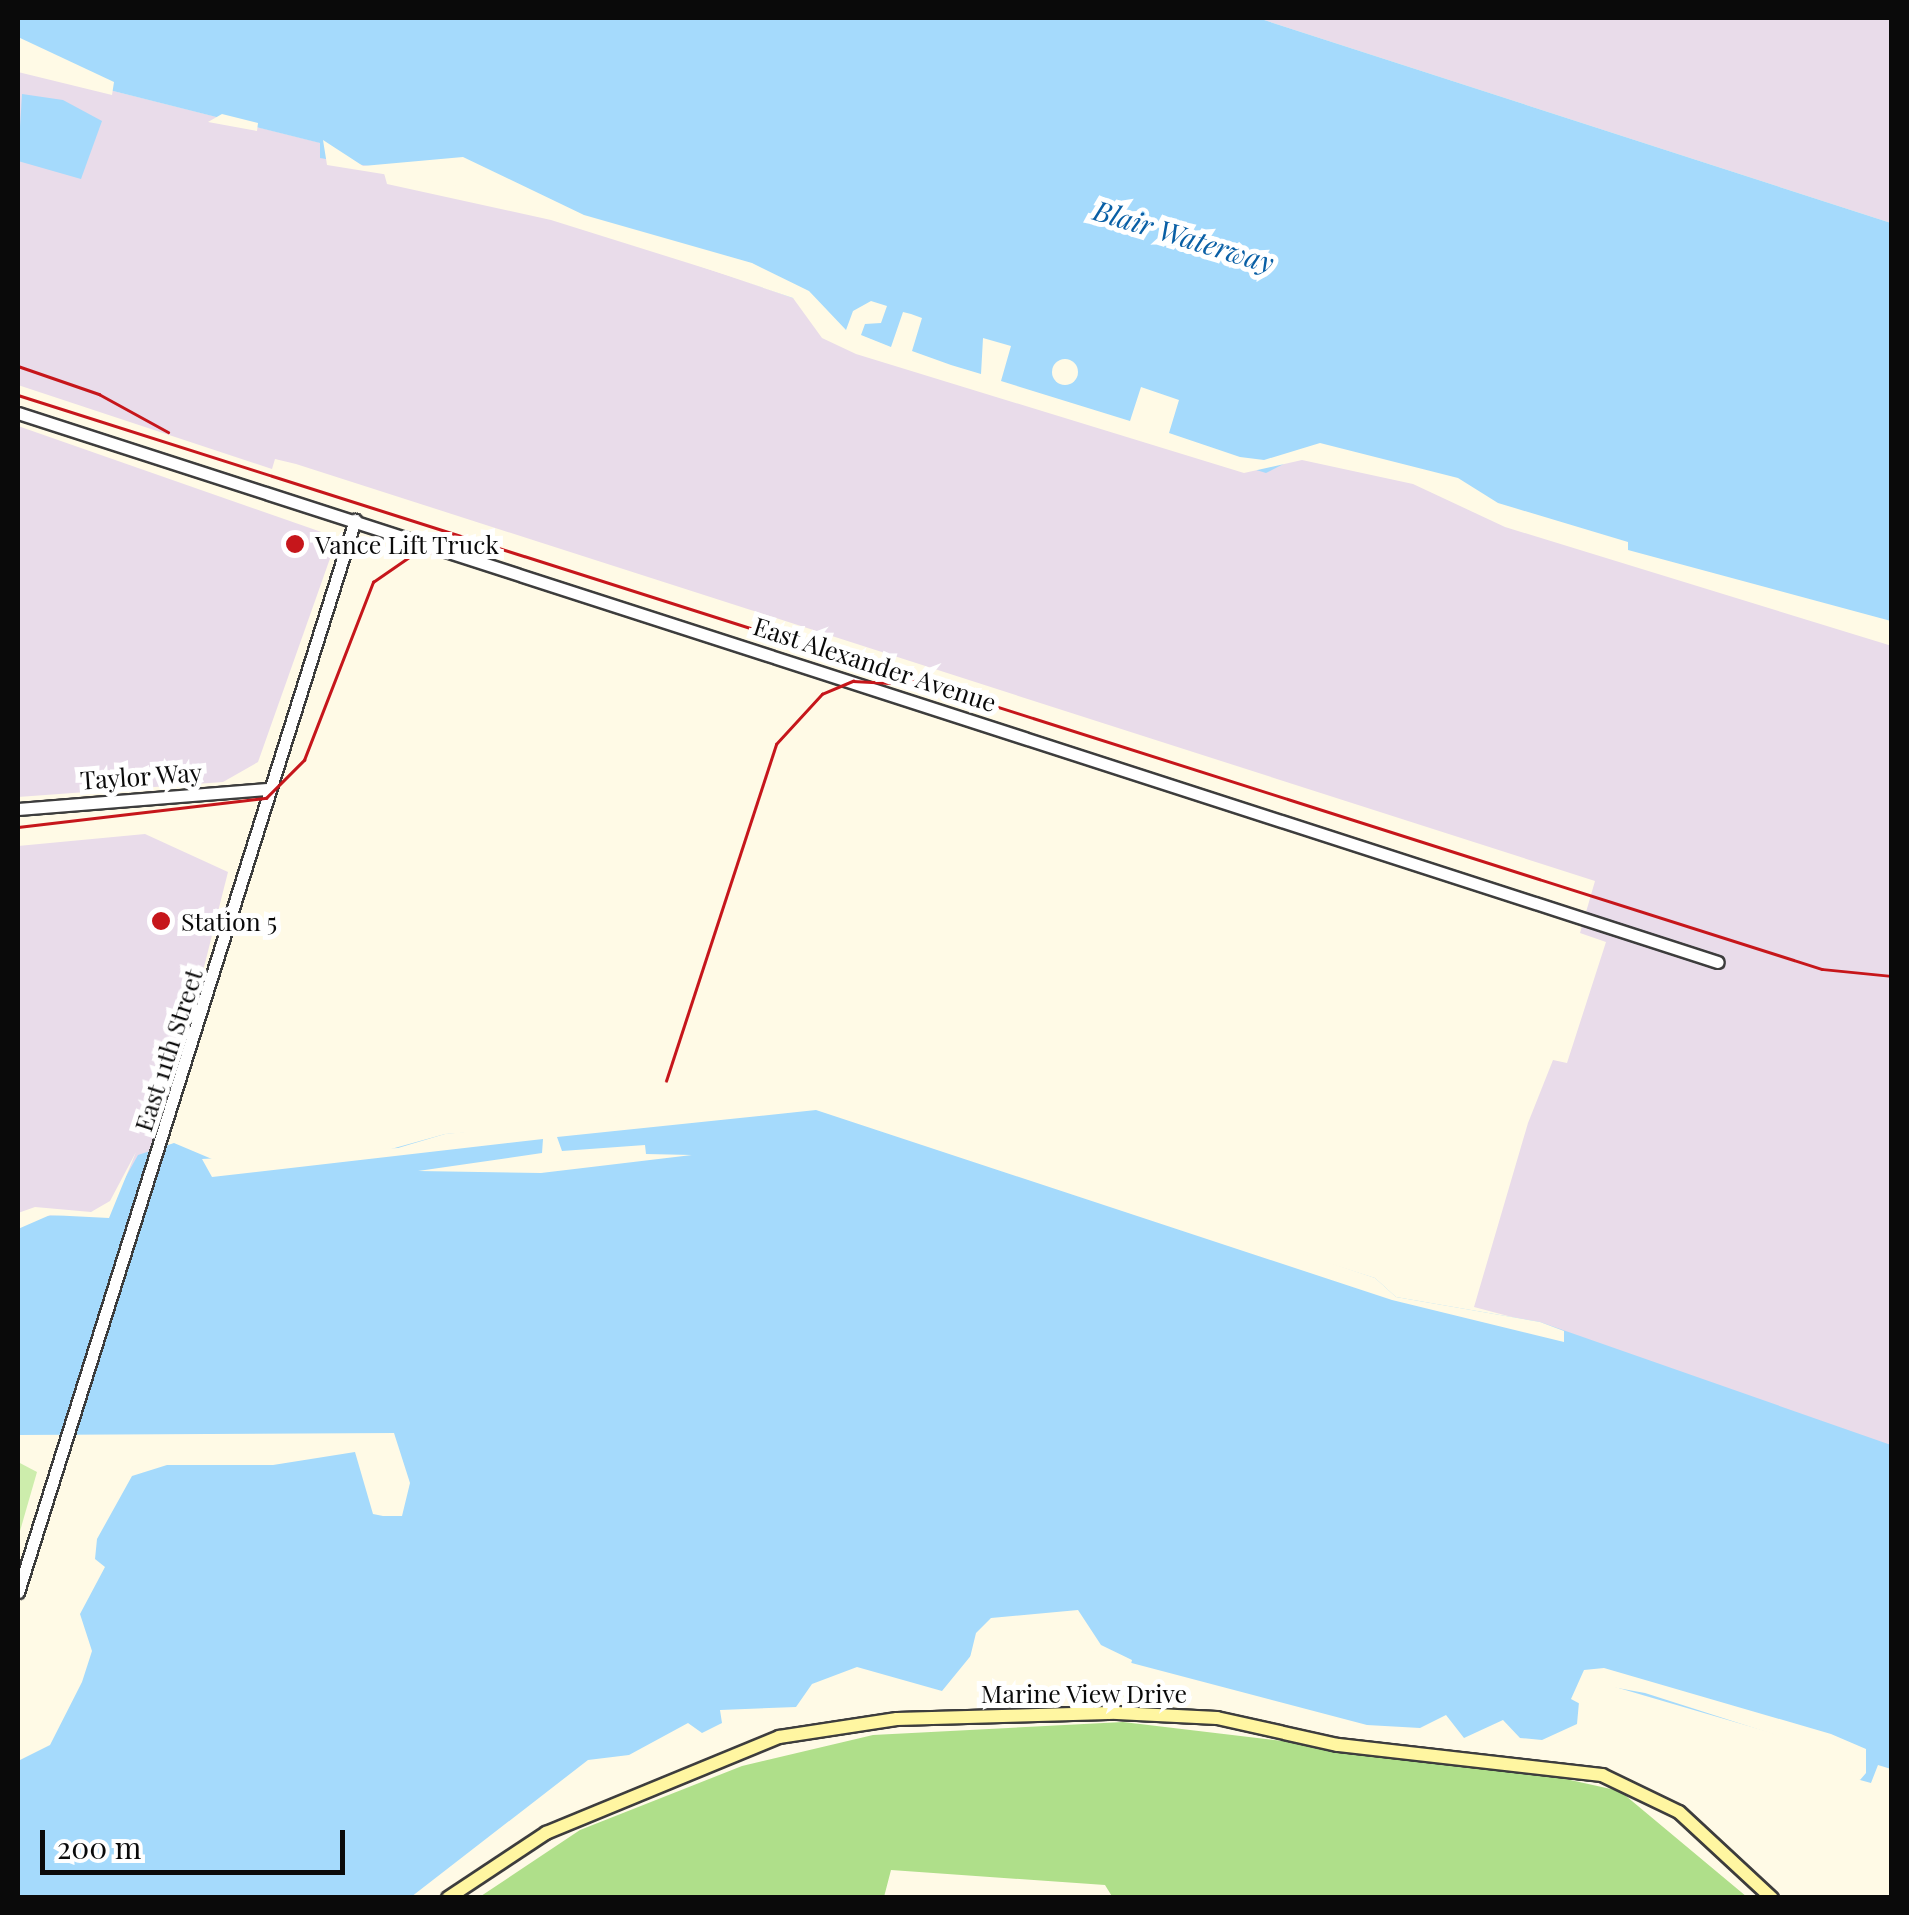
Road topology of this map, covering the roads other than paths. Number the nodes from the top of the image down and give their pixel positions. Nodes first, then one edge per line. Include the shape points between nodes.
1 (18, 413) edge
2 (355, 520) junction
3 (269, 789) junction
4 (18, 809) edge
5 (1718, 962) dead end
6 (18, 1592) edge
7 (448, 1898) edge
8 (1772, 1898) edge

1 - 2 street, East Alexander Avenue
2 - 3 street, East 11th Street
2 - 5 street, East Alexander Avenue
3 - 4 street, Taylor Way
3 - 6 street, East 11th Street
7 - 8 main road, Marine View Drive via 546,1833 779,1737 897,1719 1116,1712 1217,1718 1338,1746 1602,1774 1679,1812

